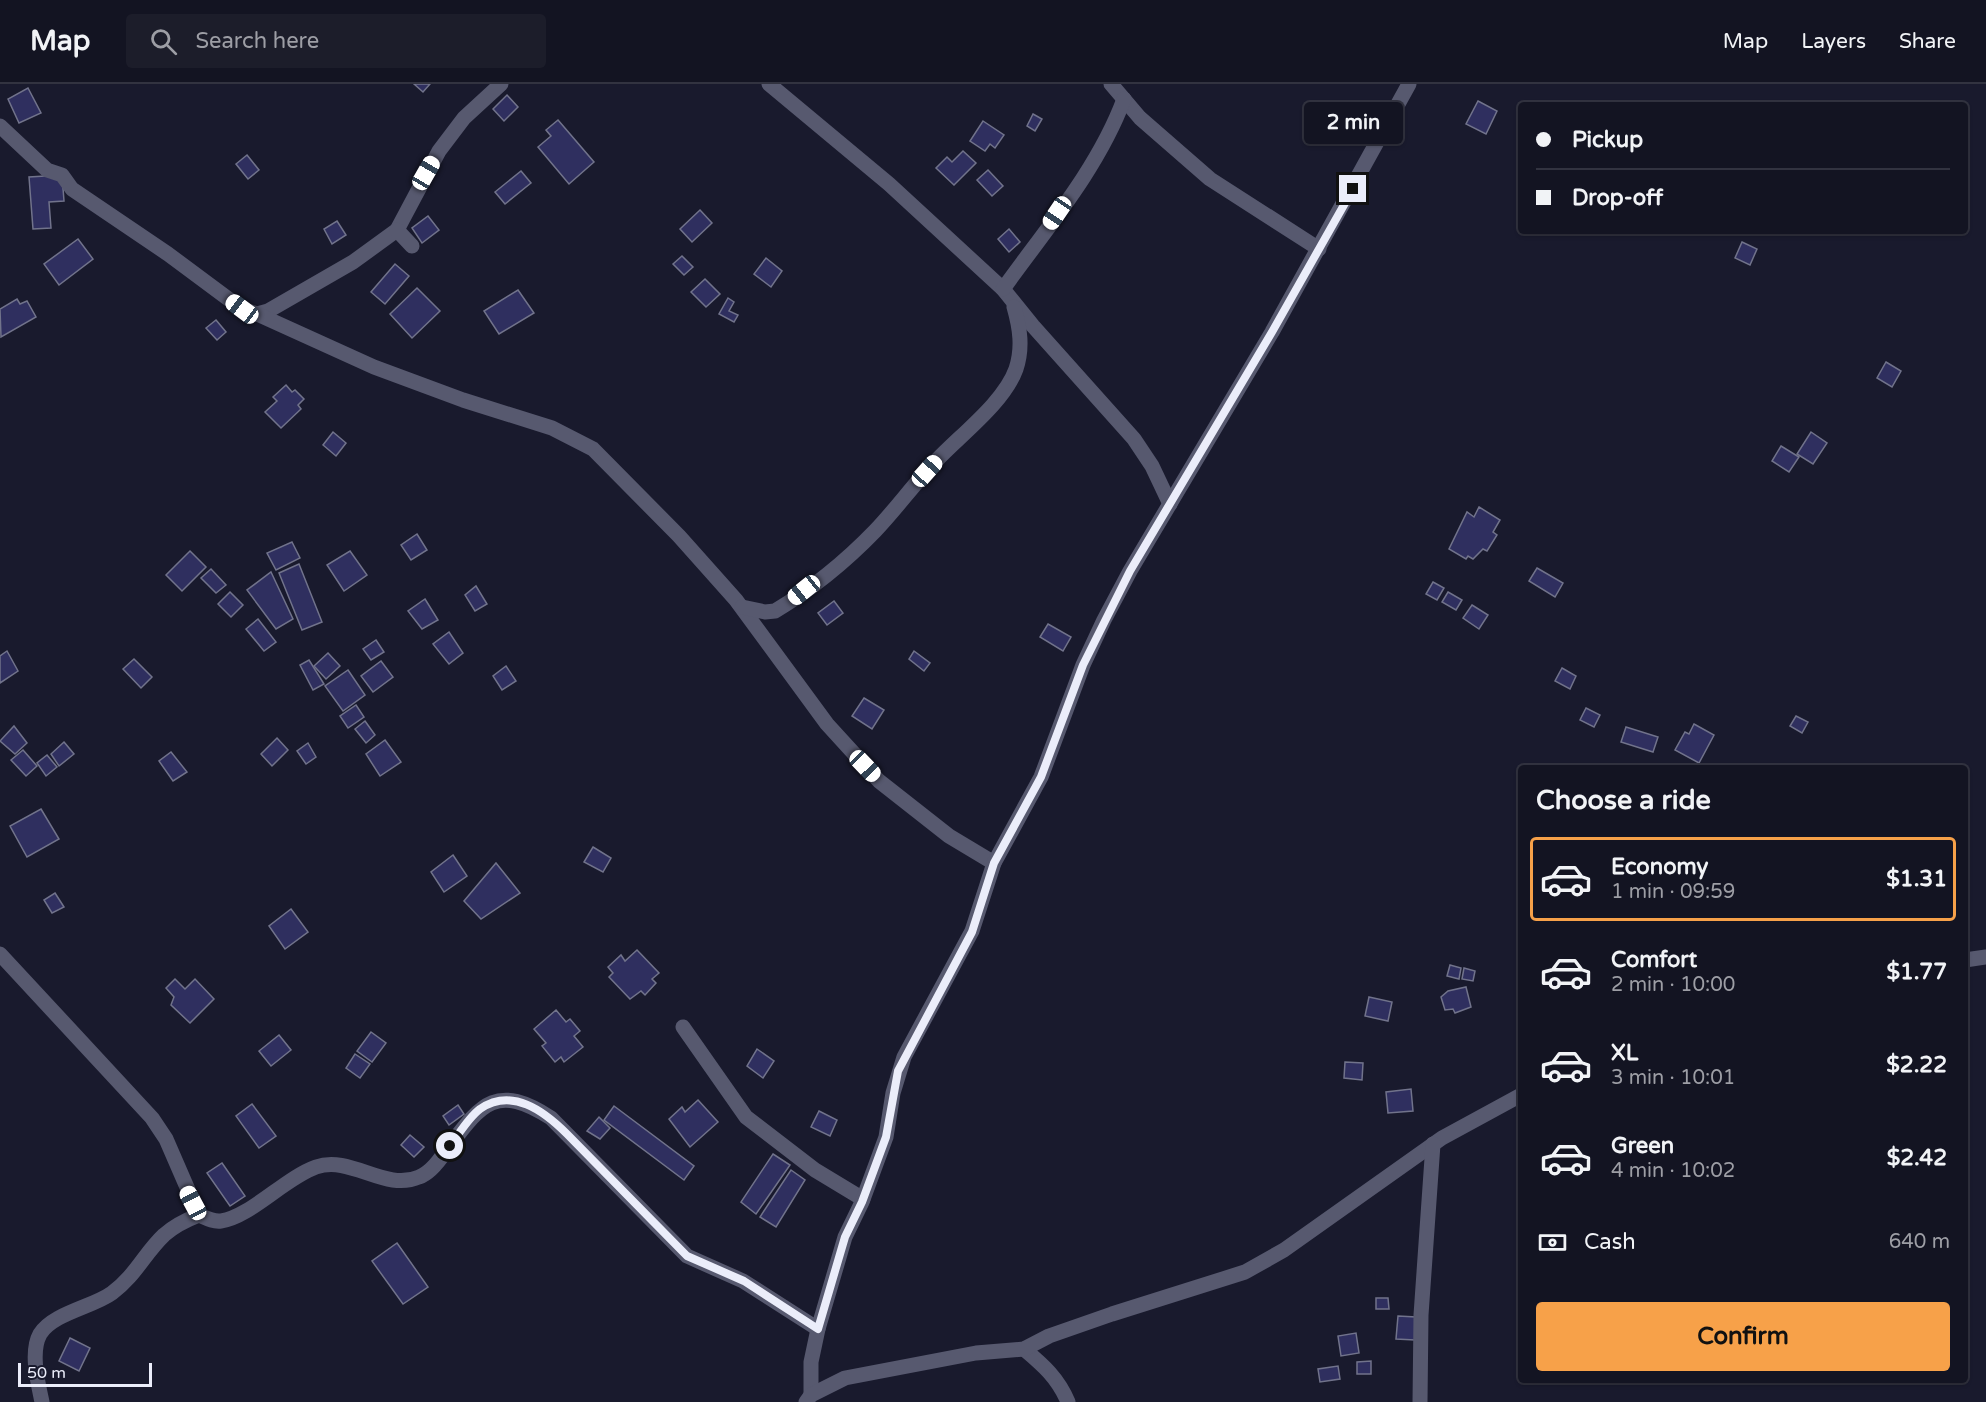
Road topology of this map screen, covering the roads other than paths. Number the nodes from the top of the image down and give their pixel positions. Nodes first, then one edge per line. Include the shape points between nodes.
1 (501, 84) edge
2 (769, 84) edge
3 (1110, 84) edge
4 (1409, 84) edge
5 (1124, 99) junction
6 (0, 126) edge
7 (397, 230) junction
8 (412, 246) dead end
9 (1319, 249) junction
10 (1007, 294) junction
11 (257, 314) junction
12 (1170, 504) junction
13 (742, 607) junction
14 (994, 863) junction
15 (0, 954) edge
16 (1986, 957) edge
17 (1968, 960) edge
18 (683, 1027) dead end
19 (1518, 1097) edge
20 (1433, 1144) junction
21 (863, 1198) junction
22 (199, 1215) junction
23 (818, 1329) junction
24 (1024, 1349) junction
25 (811, 1362) junction
26 (845, 1378) junction
27 (809, 1398) edge
28 (42, 1402) edge
29 (1068, 1402) edge
30 (1420, 1402) edge

1 - 7 street via 464,118 439,151
2 - 10 street via 889,184
3 - 5 street
4 - 9 street
5 - 9 street via 1161,138 1210,179
5 - 10 street via 1085,173
6 - 11 street via 47,170 62,175 72,189 242,309
7 - 8 street
7 - 11 street via 352,262
9 - 12 street
10 - 12 street via 1134,439
10 - 13 street via 1021,337 1020,351 1015,371 993,402 873,532 831,568 775,611
11 - 13 street via 374,367 581,441 679,536
12 - 14 street via 1104,620 1041,777
13 - 14 street via 814,708 879,781 949,836
14 - 21 street via 972,932 898,1071 886,1137
15 - 22 street via 152,1118 166,1139
16 - 17 street
18 - 21 street via 746,1117 815,1170
19 - 20 street
20 - 24 street via 1264,1263 1218,1282 1179,1291 1049,1336
20 - 30 street via 1421,1315
21 - 23 street via 845,1237
22 - 23 street via 221,1221 325,1164 395,1180 419,1177 441,1158 479,1110 494,1101 515,1100 551,1118 687,1256 744,1281
22 - 28 street via 162,1237 141,1266 109,1295 45,1329 36,1343
23 - 25 street
24 - 26 street via 976,1353
24 - 29 street via 1052,1373
25 - 26 street via 817,1378 825,1382
25 - 27 street
26 - 27 street

